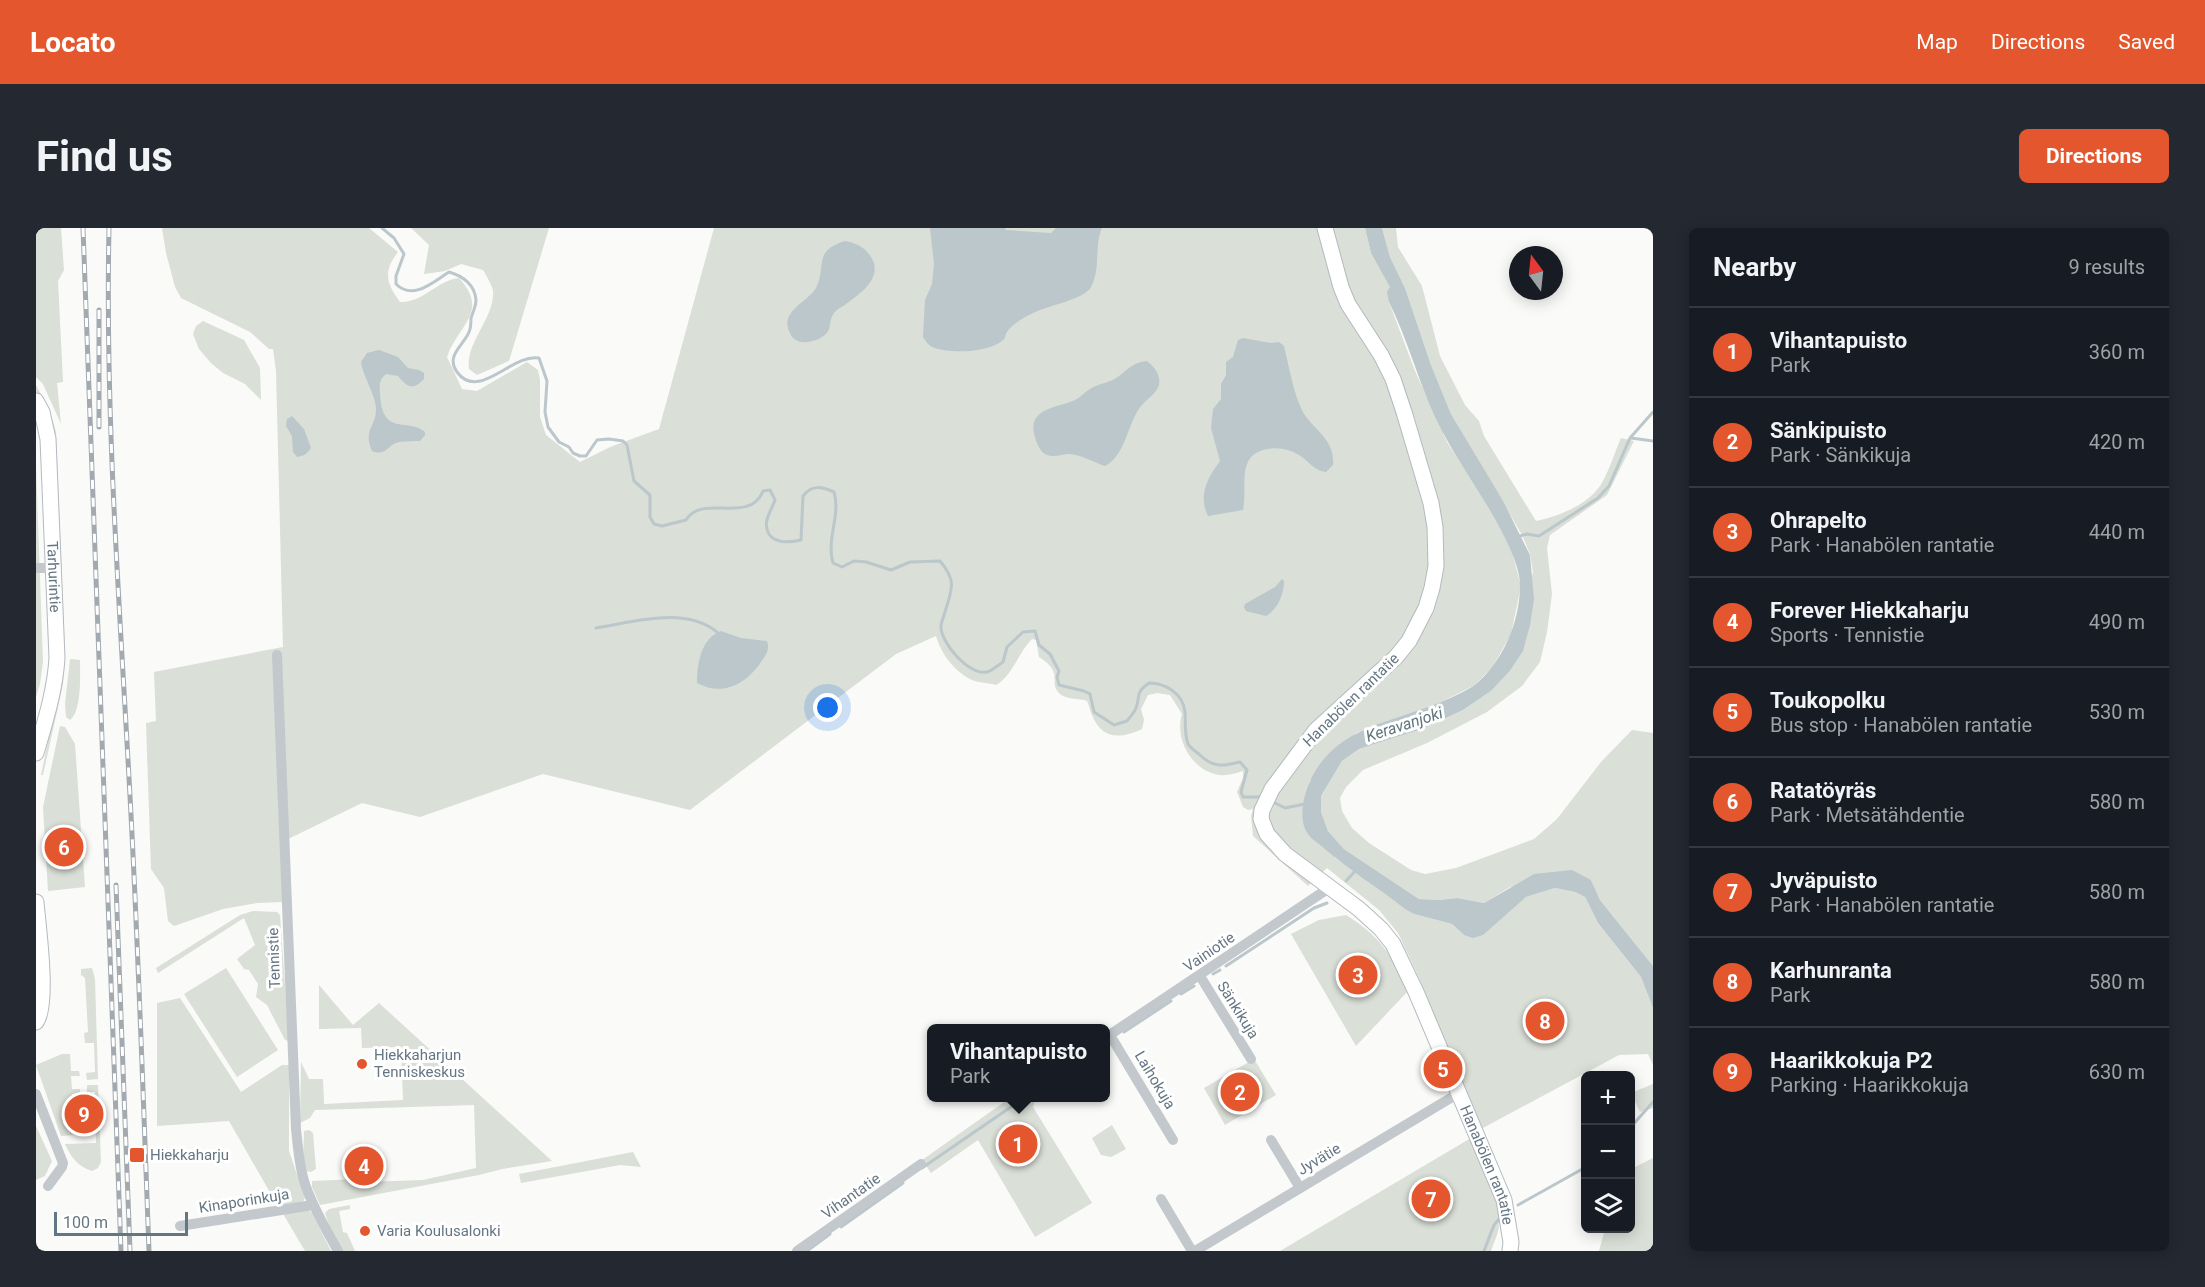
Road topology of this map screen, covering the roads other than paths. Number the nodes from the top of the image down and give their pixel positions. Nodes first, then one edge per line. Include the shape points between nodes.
1 (1324, 228) edge
2 (36, 401) edge
3 (36, 568) edge
4 (53, 568) junction
5 (277, 655) dead end
6 (36, 753) edge
7 (1329, 888) junction
8 (36, 902) edge
9 (1200, 976) junction
10 (36, 1022) edge
11 (1110, 1036) edge
12 (1110, 1040) edge
13 (1251, 1059) dead end
14 (1459, 1093) junction
15 (36, 1094) edge
16 (1173, 1140) dead end
17 (1271, 1140) dead end
18 (921, 1164) dead end
19 (48, 1186) dead end
20 (1300, 1188) junction
21 (1161, 1199) dead end
22 (313, 1204) junction
23 (180, 1226) dead end
24 (338, 1251) edge
25 (797, 1251) edge
26 (1193, 1251) edge
27 (1510, 1251) edge

1 - 7 street, Hanabölen rantatie via 1345,296 1381,354 1404,412 1431,504 1436,566 1426,608 1409,641 1316,730 1264,806 1263,825 1273,842
2 - 4 street, Tarhurintie via 48,439
3 - 4 street
4 - 6 street, Tarhurintie via 56,677
5 - 22 street, Tennistie via 296,1129 302,1173
7 - 9 street, Vainiotie
7 - 14 street, Hanabölen rantatie via 1359,909 1393,944
8 - 10 street via 41,979 41,1011
9 - 11 street, Vainiotie
9 - 13 street, Sänkikuja
12 - 16 street, Laihokuja
14 - 20 street, Jyvätie
14 - 27 street, Hanabölen rantatie via 1504,1200
15 - 19 street via 63,1163
17 - 20 street
18 - 25 street, Vihantatie
20 - 26 street, Jyvätie
21 - 26 street
22 - 23 street, Kinaporinkuja
22 - 24 street, Tennistie

